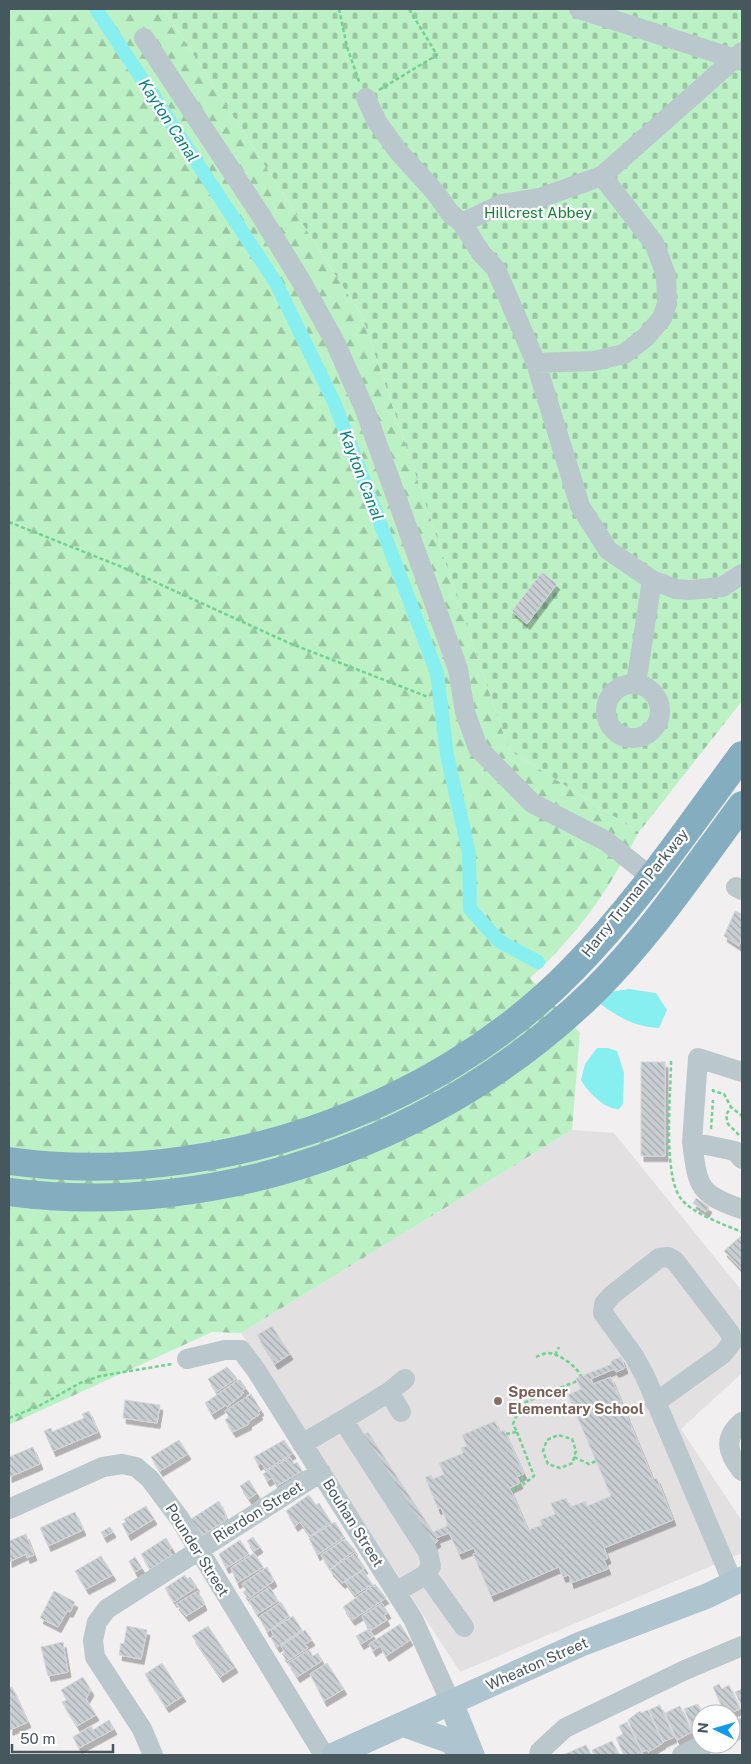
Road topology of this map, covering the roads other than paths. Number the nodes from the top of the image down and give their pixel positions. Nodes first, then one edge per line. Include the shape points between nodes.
1 (579, 9) edge
2 (144, 38) dead end
3 (740, 57) edge
4 (366, 98) road end
5 (602, 176) junction
6 (462, 223) junction
7 (536, 362) junction
8 (742, 574) edge
9 (652, 580) junction
10 (636, 684) dead end
11 (742, 755) edge
12 (742, 805) edge
13 (652, 877) junction
14 (742, 1072) edge
15 (692, 1142) junction
16 (742, 1159) edge
17 (9, 1162) edge
18 (9, 1192) edge
19 (742, 1209) edge
20 (187, 1359) road end
21 (404, 1379) dead end
22 (389, 1392) junction
23 (655, 1403) junction
24 (401, 1412) dead end
25 (344, 1420) junction
26 (742, 1422) edge
27 (302, 1444) junction
28 (742, 1471) edge
29 (321, 1472) junction
30 (9, 1509) edge
31 (198, 1551) junction
32 (425, 1575) junction
33 (737, 1581) edge
34 (396, 1592) junction
35 (464, 1628) dead end
36 (742, 1646) edge
37 (451, 1703) junction
38 (406, 1725) junction
39 (153, 1755) edge
40 (324, 1755) edge
41 (334, 1755) edge
42 (466, 1755) edge
43 (472, 1755) edge
44 (539, 1755) edge

1 - 3 street
2 - 13 street via 260,214 335,342 365,410 458,669 465,712 478,748 532,803 606,841
3 - 5 street
4 - 6 street via 377,122 398,151
5 - 6 street via 540,198 502,204
5 - 7 street via 654,243 666,275 667,304 662,318 646,337 624,354 594,361
6 - 7 street via 481,253 496,269
7 - 9 street via 580,506 608,550
8 - 9 street via 722,587 690,590 676,589
9 - 10 street
11 - 13 highway, Harry Truman Parkway
12 - 18 highway, Harry Truman Parkway via 630,951 594,991 506,1064 424,1114 331,1155 231,1183 181,1191 78,1196
13 - 17 highway, Harry Truman Parkway via 603,938 535,1004 463,1056 410,1087 321,1126 225,1154 177,1161 79,1166
14 - 15 street via 698,1058
15 - 16 street via 735,1151
15 - 19 street via 697,1180 715,1198
20 - 27 street, Bouhan Street via 225,1350 241,1350
21 - 22 street
22 - 24 street
22 - 25 street
23 - 23 street via 634,1356 603,1313 604,1304 659,1258 668,1257 675,1260 733,1341 723,1354
23 - 33 street
25 - 27 street
25 - 32 street via 428,1552 431,1566
26 - 28 street via 731,1431 728,1444
27 - 29 street, Bouhan Street
29 - 31 street, Rierdon Street
29 - 34 street, Bouhan Street
30 - 31 street, Pounder Street via 103,1467 122,1464 136,1467 150,1479 180,1519
31 - 39 street, Rierdon Street via 107,1609 97,1622 93,1640 95,1657 142,1729
31 - 40 street, Pounder Street
32 - 34 street
32 - 35 street
33 - 37 main road, Wheaton Street via 707,1596 581,1644
34 - 37 street, Bouhan Street via 413,1619
36 - 44 street via 565,1728
37 - 38 main road, Wheaton Street
37 - 43 main road, Bouhan Street
38 - 41 main road, Wheaton Street
38 - 42 main road via 438,1735

